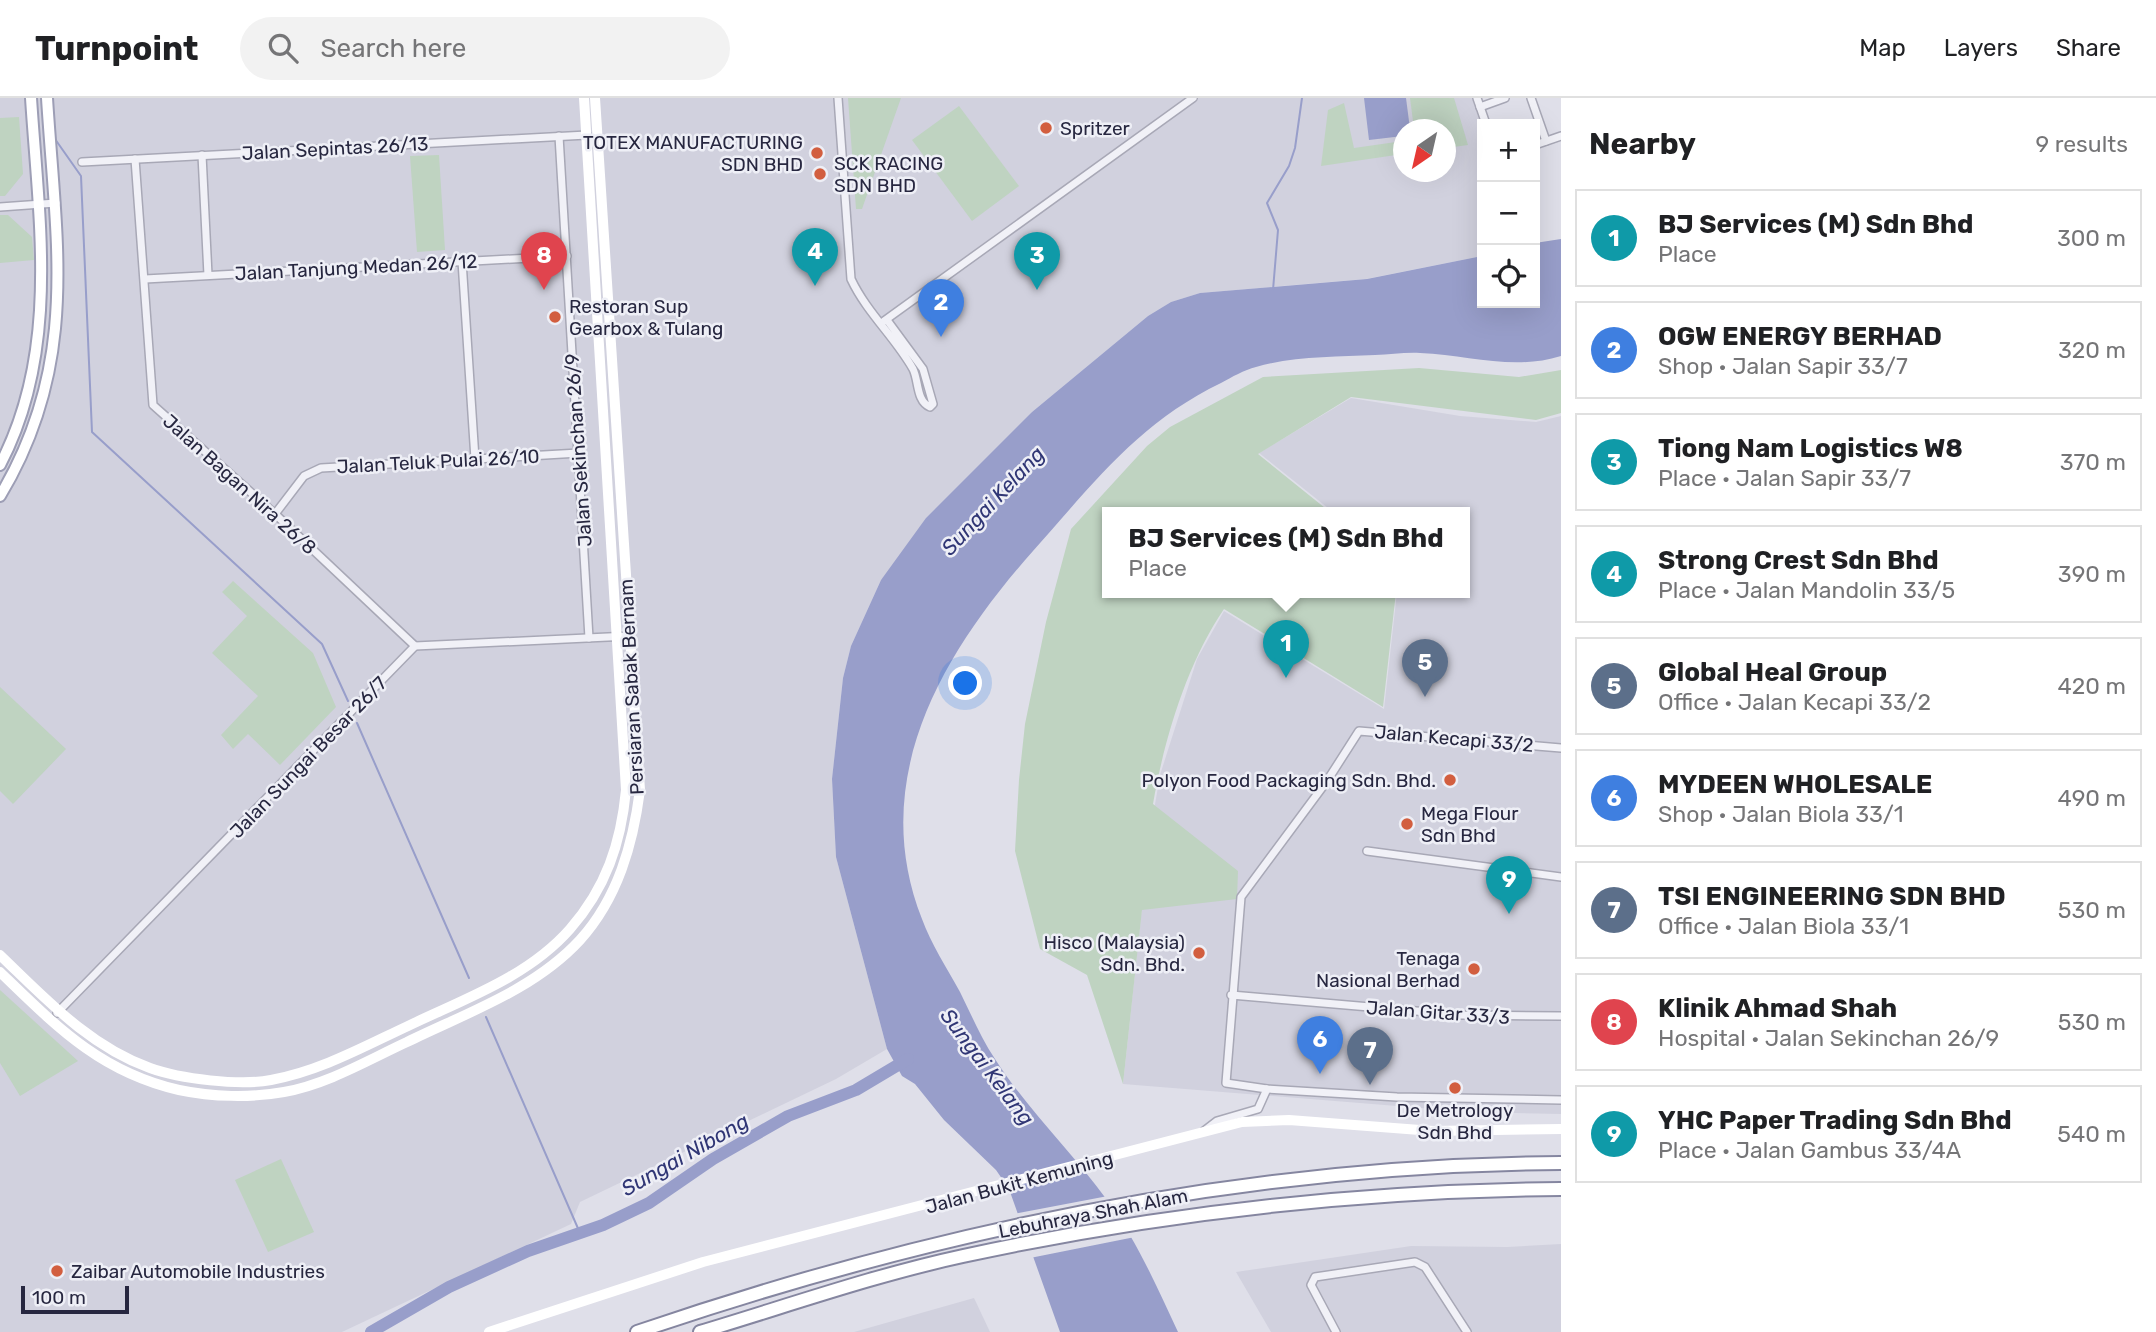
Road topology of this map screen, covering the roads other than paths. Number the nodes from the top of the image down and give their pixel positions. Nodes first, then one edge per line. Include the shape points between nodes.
1 (31, 98) edge
2 (47, 98) edge
3 (584, 98) edge
4 (595, 98) edge
5 (838, 98) edge
6 (1477, 98) edge
7 (1505, 98) edge
8 (1531, 98) edge
9 (1190, 99) edge
10 (1480, 107) junction
11 (1484, 119) edge
12 (587, 135) junction
13 (559, 136) junction
14 (1561, 136) edge
15 (1546, 141) junction
16 (1540, 143) edge
17 (202, 155) junction
18 (135, 159) junction
19 (82, 162) dead end
20 (56, 203) junction
21 (38, 204) junction
22 (0, 207) edge
23 (566, 256) junction
24 (462, 261) junction
25 (208, 275) junction
26 (145, 279) junction
27 (883, 322) junction
28 (579, 453) junction
29 (475, 459) junction
30 (0, 465) edge
31 (0, 496) edge
32 (275, 514) junction
33 (629, 635) junction
34 (616, 636) junction
35 (589, 638) junction
36 (415, 646) junction
37 (1561, 748) edge
38 (1367, 851) dead end
39 (1561, 877) edge
40 (0, 955) edge
41 (0, 972) edge
42 (1231, 995) junction
43 (59, 1011) junction
44 (1561, 1016) edge
45 (50, 1020) junction
46 (200, 1078) junction
47 (1267, 1089) junction
48 (199, 1093) junction
49 (1561, 1100) edge
50 (1561, 1129) edge
51 (1203, 1131) junction
52 (1561, 1163) edge
53 (1561, 1189) edge
54 (489, 1332) edge
55 (637, 1332) edge
56 (699, 1332) edge
57 (1336, 1332) edge
58 (1467, 1332) edge

1 - 21 main road
2 - 20 main road
3 - 12 street, Persiaran Sabak Bernam
4 - 33 street, Persiaran Sabak Bernam
5 - 27 street via 852,279 860,297
6 - 10 street
7 - 10 street
8 - 15 street
9 - 27 street
10 - 11 street
12 - 13 street, Jalan Sepintas 26/13
12 - 34 street, Persiaran Sabak Bernam
13 - 17 street, Jalan Sepintas 26/13
13 - 23 street, Jalan Sekinchan 26/9
14 - 15 street
15 - 16 street
17 - 18 street, Jalan Sepintas 26/13
17 - 25 street
18 - 19 street, Jalan Sepintas 26/13
18 - 26 street, Jalan Bagan Nira 26/8
20 - 21 street
20 - 31 main road via 59,297 49,373 32,434
21 - 22 street
21 - 30 main road via 41,303 35,364 18,425
23 - 24 street, Jalan Tanjung Medan 26/12
23 - 28 street, Jalan Sekinchan 26/9
24 - 25 street, Jalan Tanjung Medan 26/12
24 - 29 street
25 - 26 street, Jalan Tanjung Medan 26/12
26 - 32 street, Jalan Bagan Nira 26/8 via 153,405
27 - 27 street via 923,369 930,407 921,399 914,371
28 - 29 street, Jalan Teluk Pulai 26/10
28 - 35 street, Jalan Sekinchan 26/9
29 - 32 street, Jalan Teluk Pulai 26/10 via 321,468 304,477
32 - 36 street, Jalan Bagan Nira 26/8
33 - 34 street
33 - 48 street, Persiaran Sabak Bernam via 640,790 635,829 620,875 580,940 522,986 332,1077 286,1091
34 - 35 street
34 - 46 street, Persiaran Sabak Bernam via 626,790 623,826 609,871 569,931 524,968 316,1070 268,1081
35 - 36 street
36 - 43 street, Jalan Sungai Besar 26/7
37 - 42 street, Jalan Kecapi 33/2 via 1359,731 1241,897
38 - 39 street
40 - 43 street, Persiaran Sabak Bernam
41 - 45 street, Persiaran Sabak Bernam
42 - 44 street, Jalan Gitar 33/3 via 1500,1017
42 - 47 street, Jalan Kecapi 33/2 via 1226,1083
43 - 45 street, Jalan Sungai Besar 26/7
43 - 46 street, Persiaran Sabak Bernam via 101,1046 152,1069
45 - 48 street, Persiaran Sabak Bernam via 94,1056 141,1079
46 - 48 street
47 - 49 street
47 - 51 street via 1258,1109 1217,1121
50 - 51 street, Jalan Bukit Kemuning via 1433,1131 1289,1120 1242,1122
51 - 54 street, Jalan Bukit Kemuning via 703,1262
52 - 55 highway, Lebuhraya Shah Alam via 1302,1178 1165,1199 954,1240 742,1296
53 - 56 highway, Lebuhraya Shah Alam via 1440,1190 1164,1218 961,1256
57 - 58 street via 1311,1285 1315,1277 1415,1262 1425,1267

